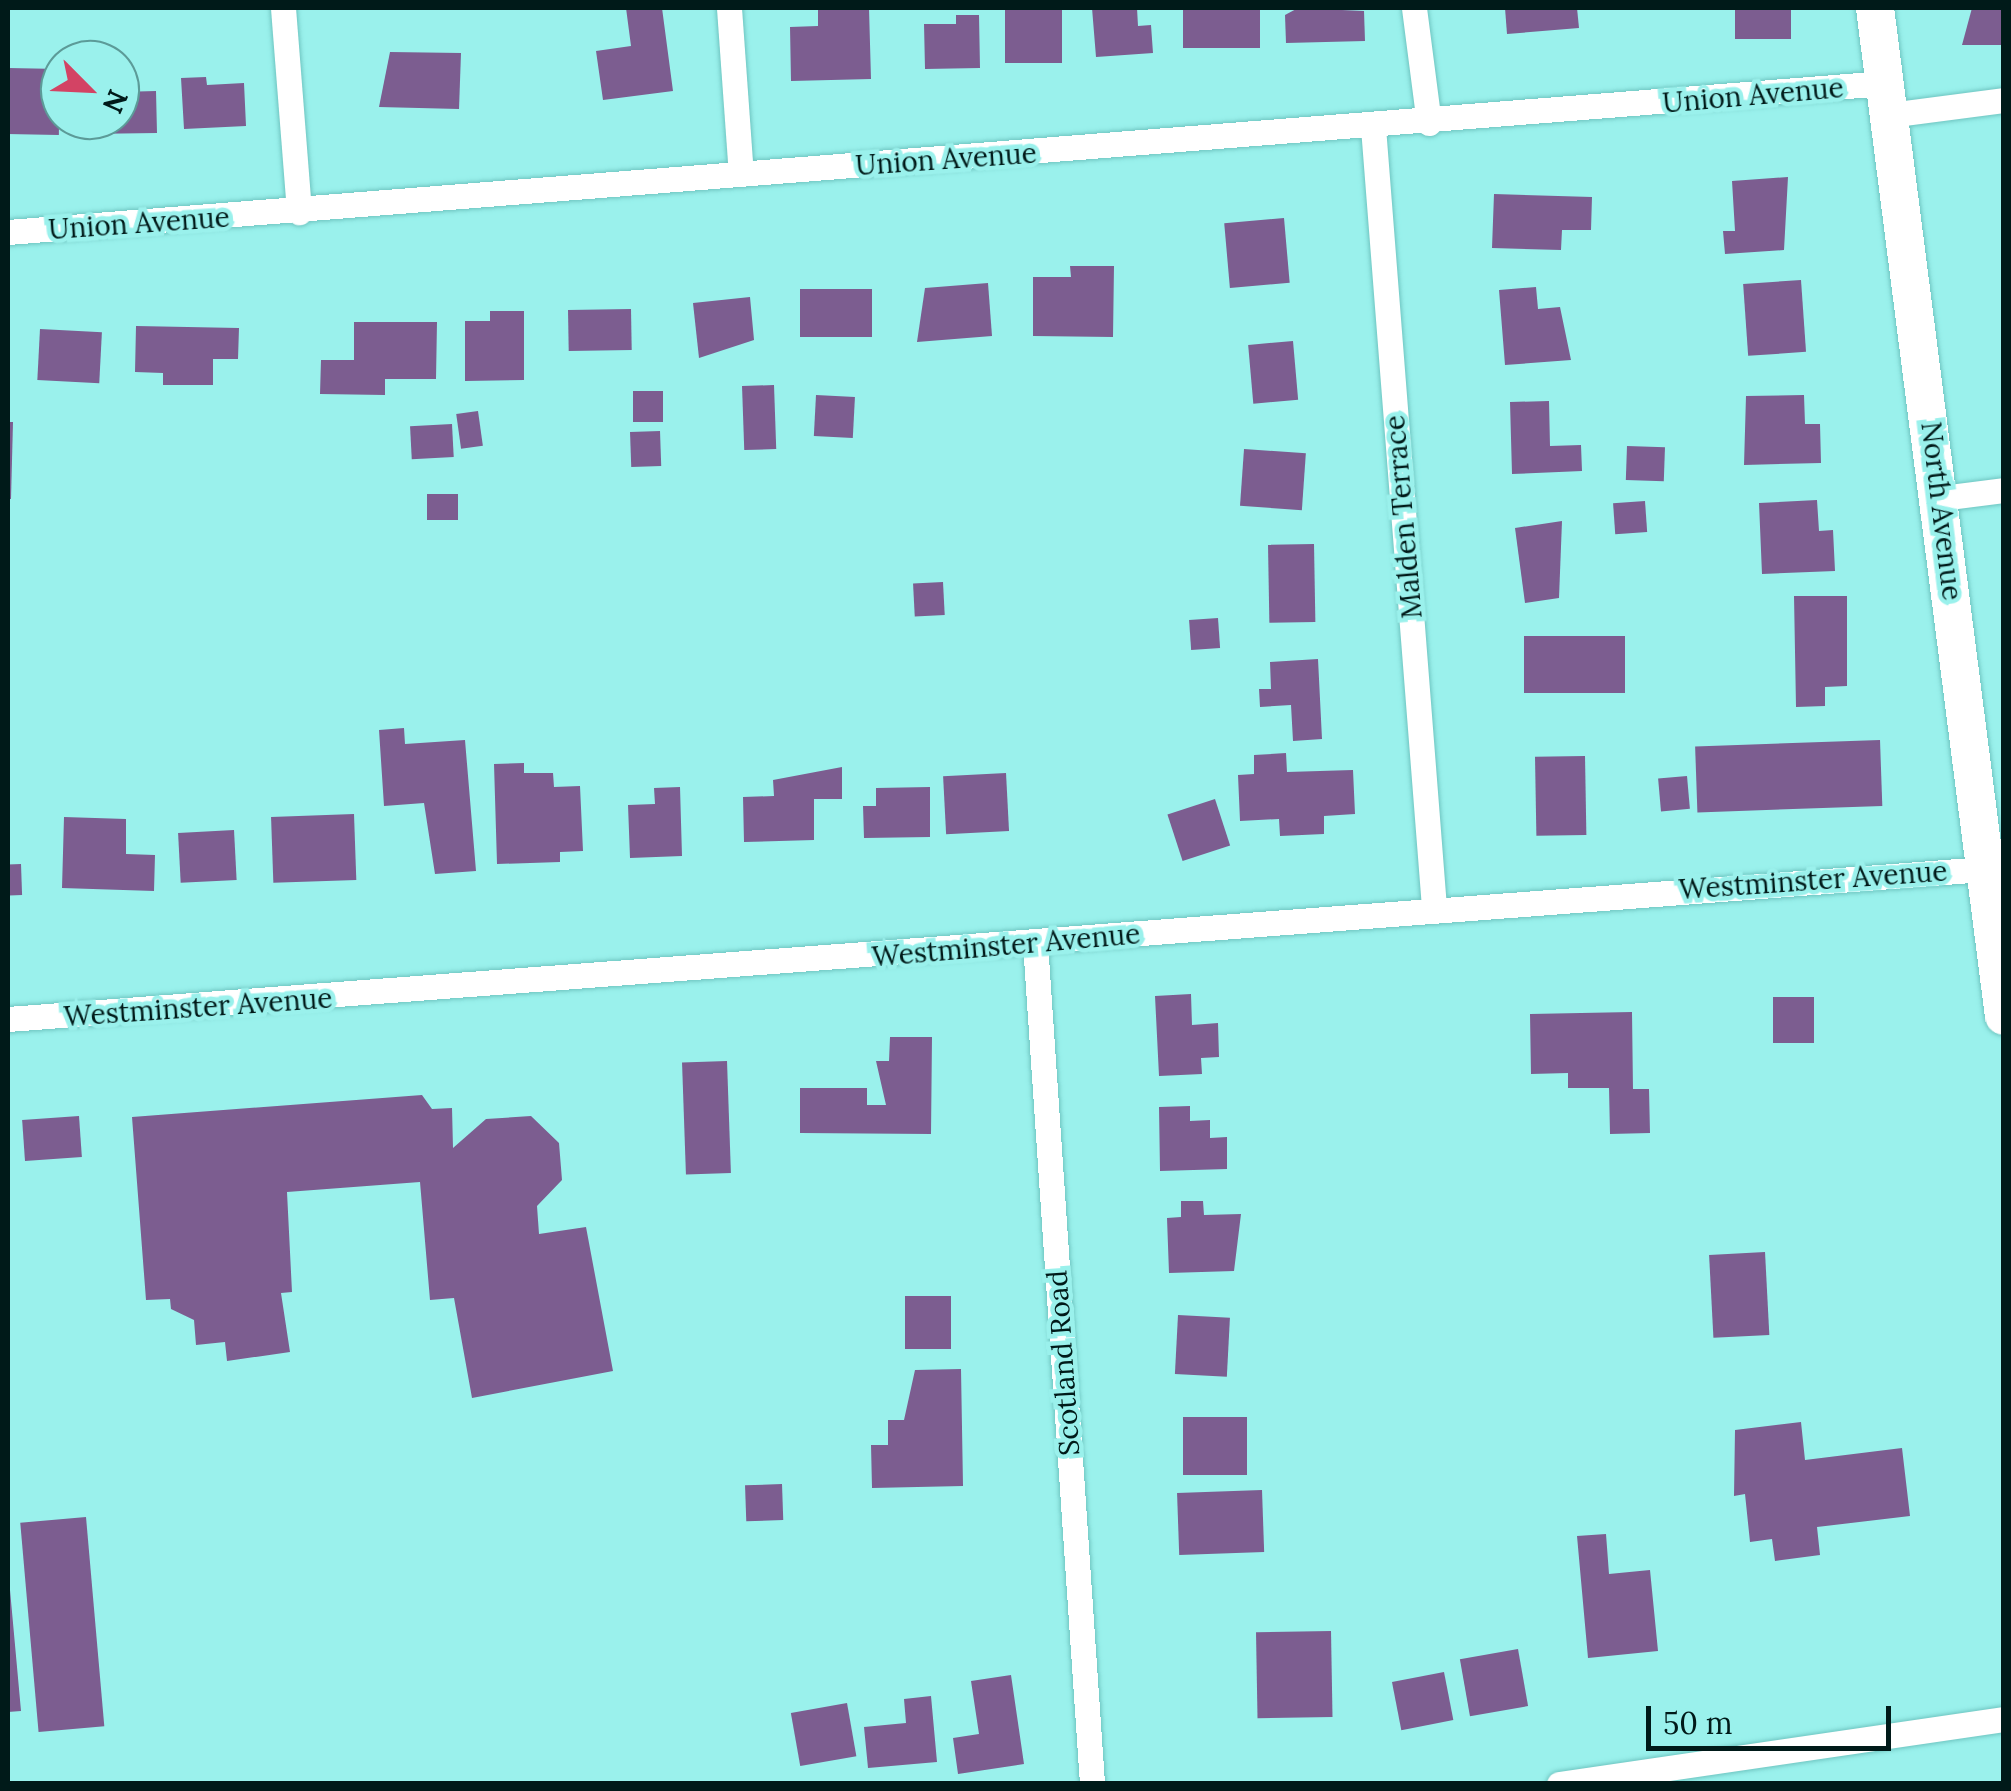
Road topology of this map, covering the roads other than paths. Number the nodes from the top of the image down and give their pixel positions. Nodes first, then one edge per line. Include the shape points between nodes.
1 (283, 8) edge
2 (728, 8) edge
3 (1414, 8) edge
4 (1875, 8) edge
5 (1886, 99) junction
6 (2004, 100) edge
7 (1429, 122) junction
8 (1372, 127) junction
9 (741, 174) junction
10 (299, 212) junction
11 (8, 232) edge
12 (2004, 490) edge
13 (1941, 498) junction
14 (1995, 868) edge
15 (1434, 907) junction
16 (1035, 943) junction
17 (2004, 1016) edge
18 (8, 1019) edge
19 (2004, 1720) edge
20 (1092, 1784) edge
21 (1559, 1784) edge

1 - 10 street
2 - 9 street
3 - 7 street
4 - 5 main road, North Avenue
5 - 6 street, Union Avenue
5 - 7 street, Union Avenue
5 - 13 main road, North Avenue
7 - 8 street, Union Avenue
8 - 9 street, Union Avenue
8 - 15 street, Malden Terrace
9 - 10 street, Union Avenue
10 - 11 street, Union Avenue
12 - 13 street
13 - 14 main road, North Avenue
14 - 15 street, Westminster Avenue
14 - 17 main road, North Avenue
15 - 16 street, Westminster Avenue
16 - 18 street, Westminster Avenue
16 - 20 street, Scotland Road
19 - 21 street

